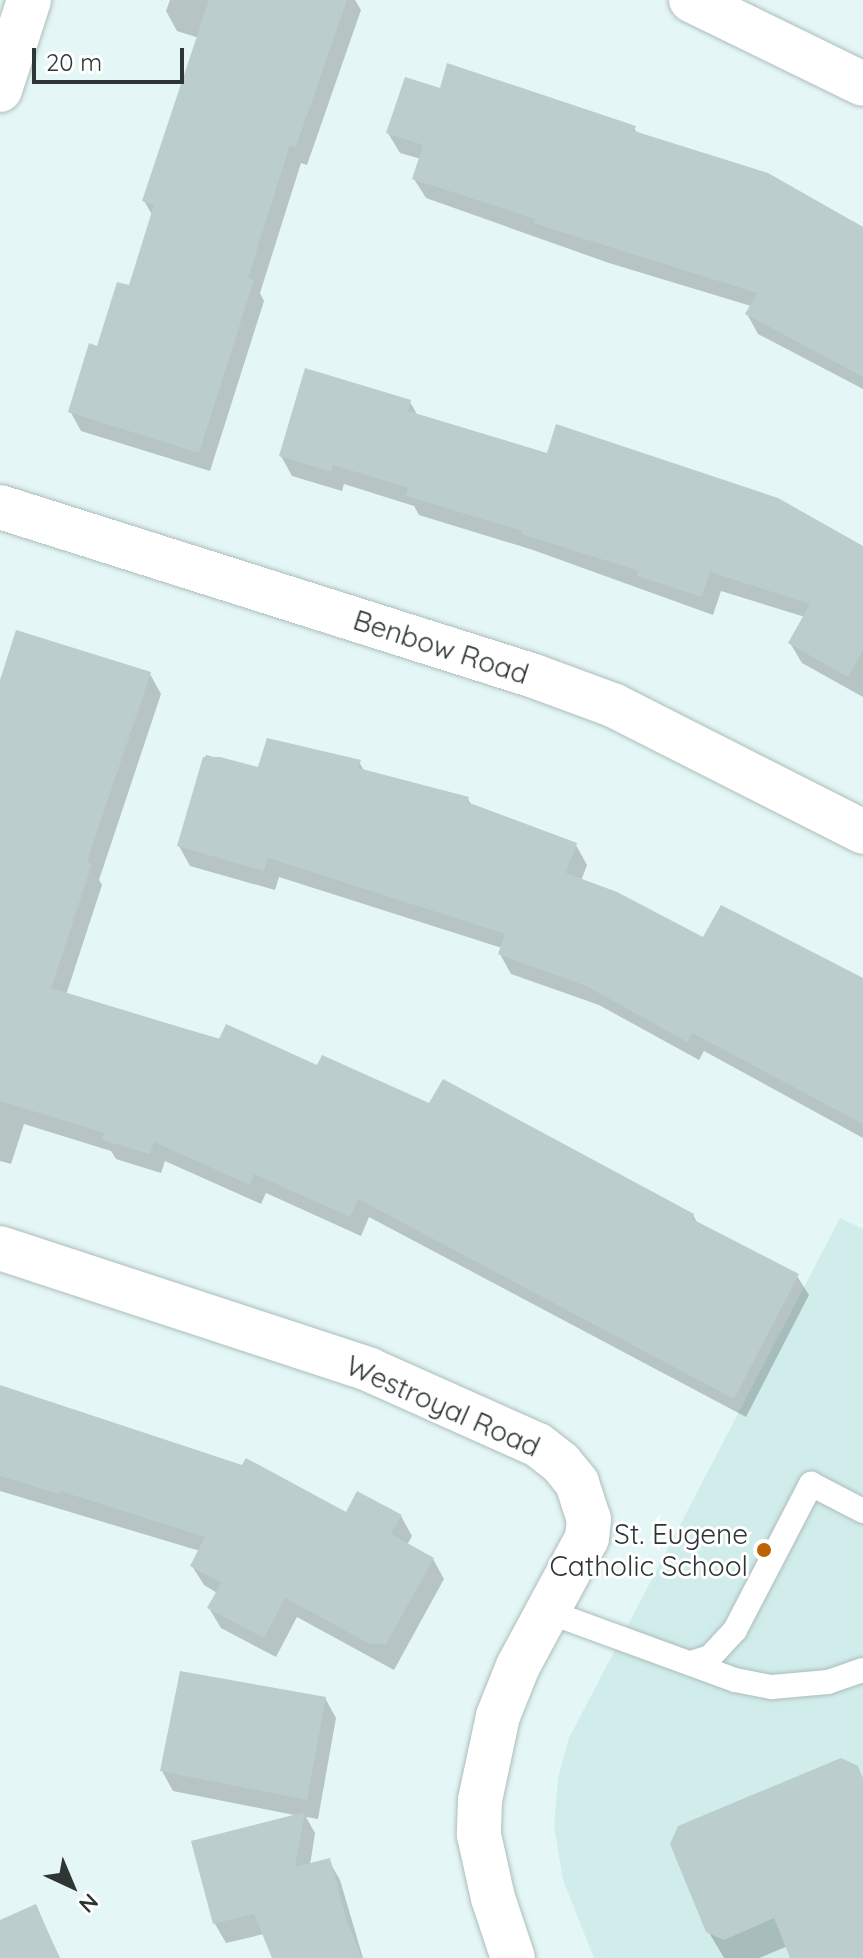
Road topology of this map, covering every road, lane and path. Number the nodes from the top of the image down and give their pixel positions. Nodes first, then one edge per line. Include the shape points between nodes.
1 (29, 0) edge
2 (691, 0) edge
3 (863, 84) edge
4 (0, 90) edge
5 (0, 507) edge
6 (863, 832) edge
7 (0, 1248) edge
8 (863, 1511) edge
9 (549, 1612) junction
10 (694, 1662) junction
11 (863, 1670) edge
12 (513, 1958) edge

1 - 4 street
2 - 3 street
5 - 6 street, Benbow Road via 615,706
7 - 9 street, Westroyal Road via 370,1370 538,1445 577,1483 589,1519 587,1538
8 - 10 lane via 811,1484 735,1630 710,1657
9 - 10 lane via 661,1656
9 - 12 street, Westroyal Road via 518,1666 498,1716 480,1800 479,1835
10 - 11 lane via 735,1680 772,1687 828,1682

